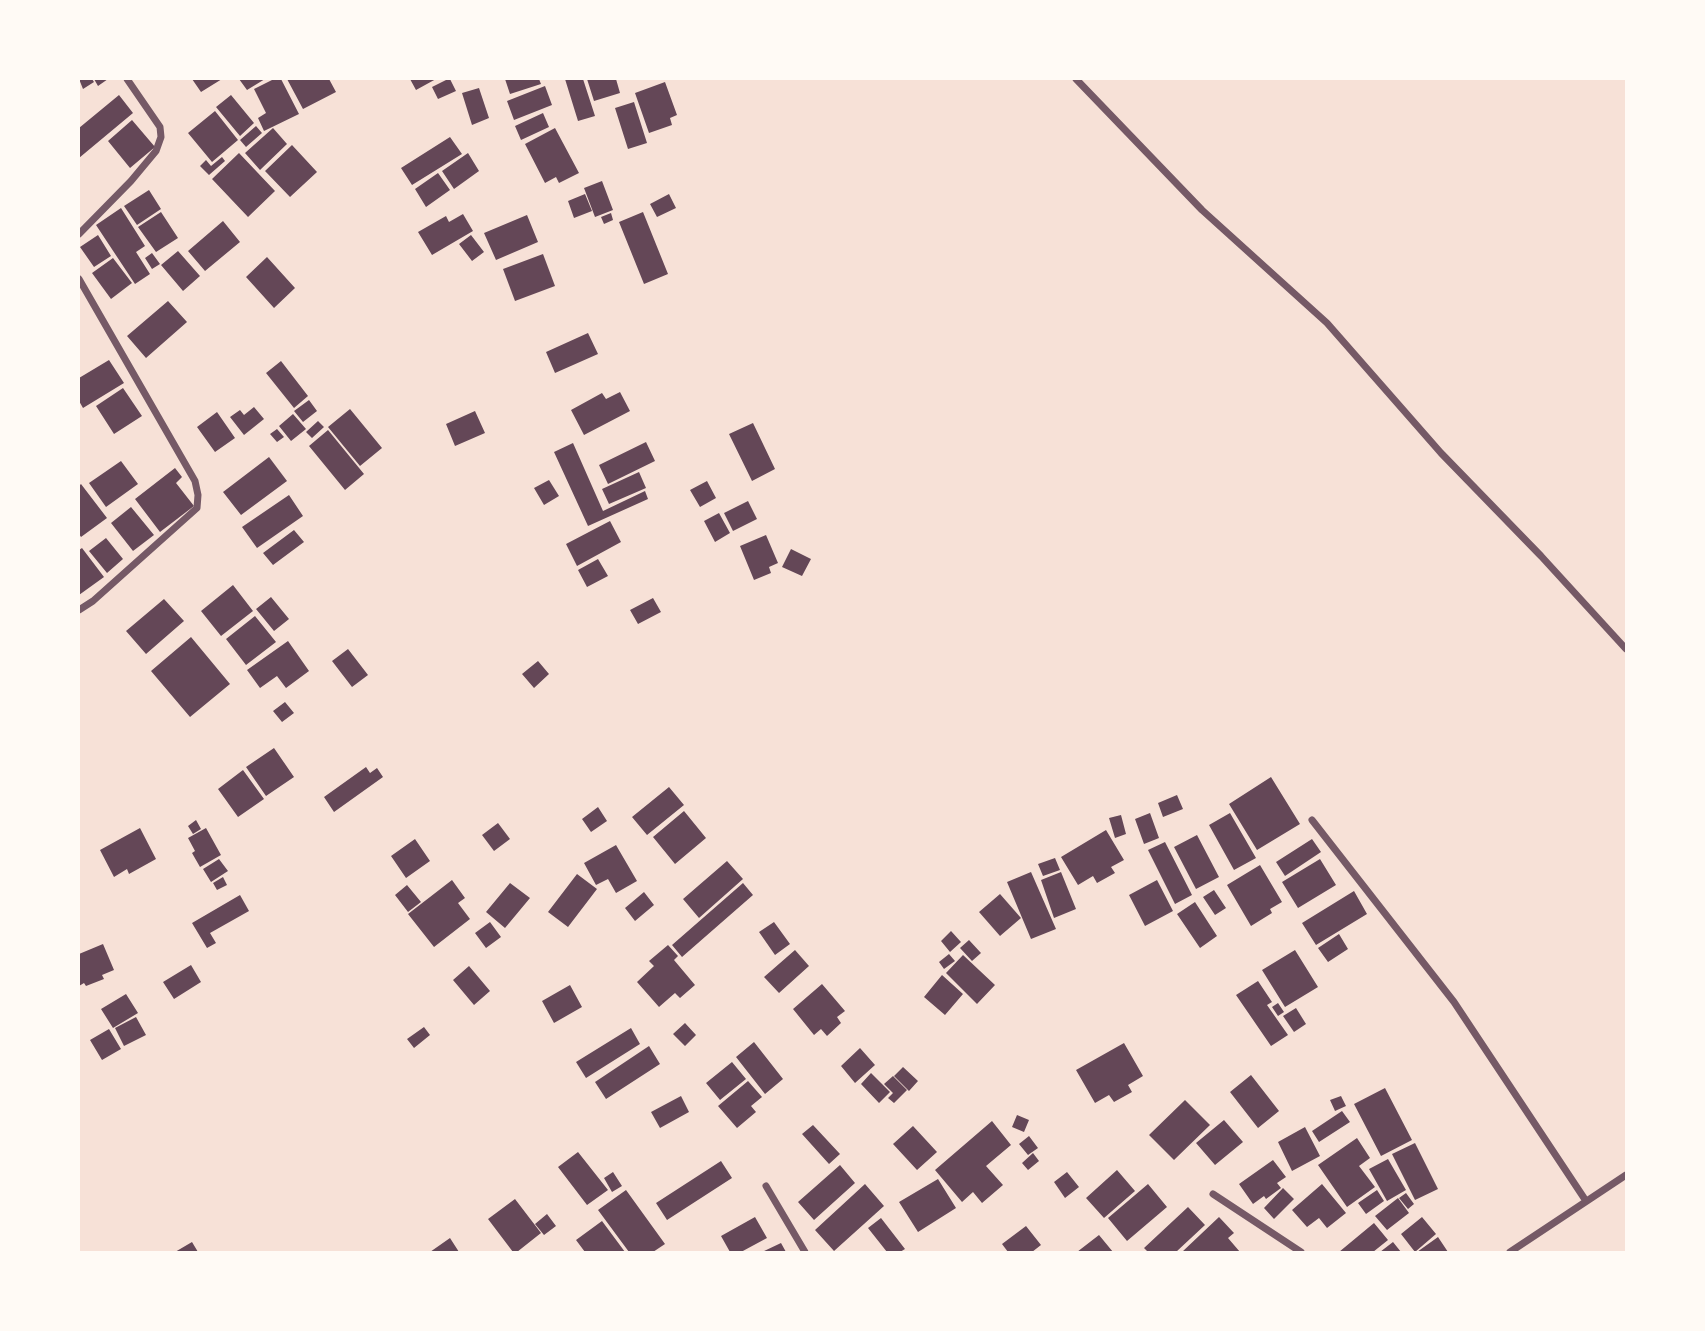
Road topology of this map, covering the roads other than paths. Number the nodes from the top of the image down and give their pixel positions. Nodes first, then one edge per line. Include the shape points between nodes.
1 (127, 79) edge
2 (1076, 79) edge
3 (79, 234) edge
4 (79, 279) edge
5 (79, 610) edge
6 (1626, 649) edge
7 (1312, 820) dead end
8 (1626, 1175) edge
9 (766, 1186) dead end
10 (1213, 1194) dead end
11 (1586, 1200) junction
12 (805, 1252) edge
13 (1301, 1252) edge
14 (1510, 1252) edge

1 - 3 street via 160,127 161,138 131,181
2 - 6 street via 1202,210 1327,323 1441,453
4 - 5 street via 195,481 198,495 197,508
7 - 11 street via 1454,1002
8 - 11 street
9 - 12 street
10 - 13 street
11 - 14 street

